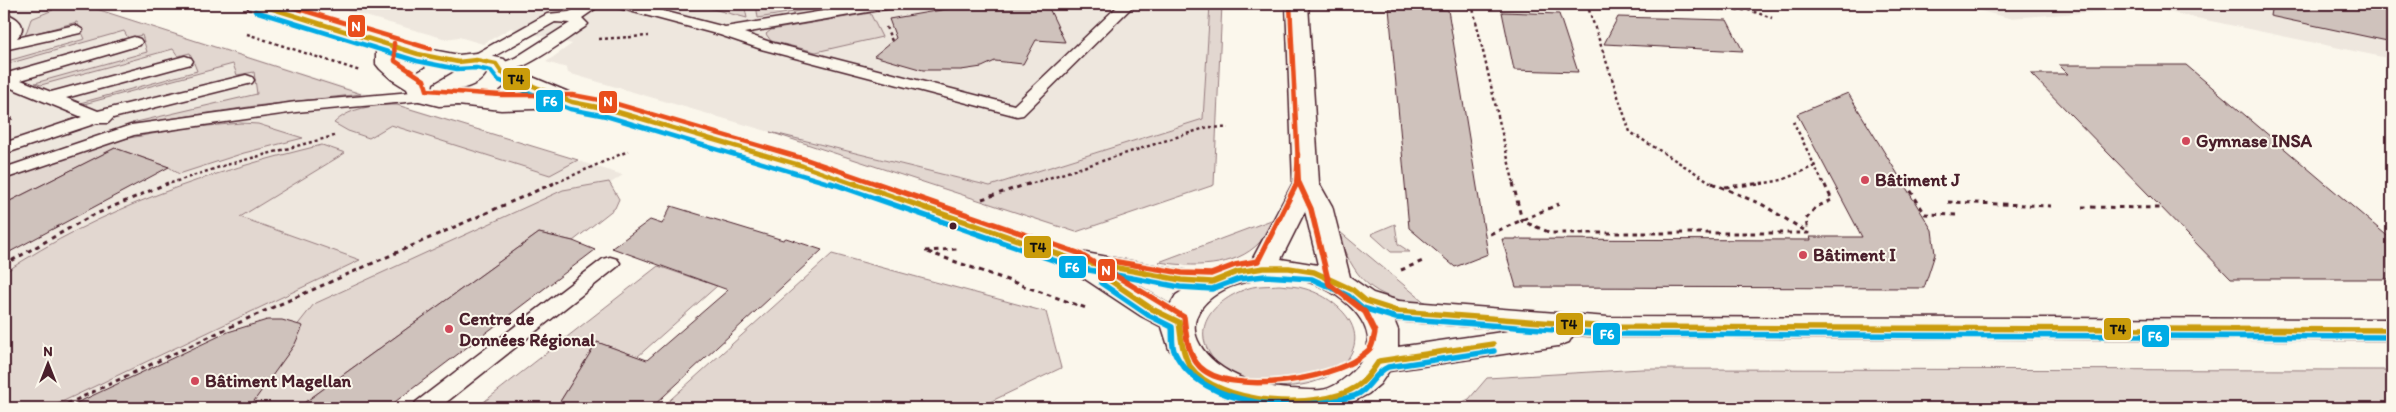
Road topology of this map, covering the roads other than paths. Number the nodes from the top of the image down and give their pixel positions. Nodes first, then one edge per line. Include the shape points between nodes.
1 (257, 4) edge
2 (595, 4) edge
3 (620, 4) edge
4 (891, 4) edge
5 (1128, 4) edge
6 (1297, 4) edge
7 (572, 17) junction
8 (4, 18) edge
9 (75, 30) dead end
10 (725, 32) junction
11 (4, 40) edge
12 (134, 42) dead end
13 (387, 42) junction
14 (4, 45) edge
15 (185, 61) dead end
16 (467, 61) junction
17 (501, 71) junction
18 (4, 80) edge
19 (246, 80) dead end
20 (421, 91) junction
21 (48, 98) junction
22 (458, 98) junction
23 (572, 102) junction
24 (99, 118) junction
25 (131, 130) junction
26 (4, 148) edge
27 (4, 174) edge
28 (1306, 183) junction
29 (1075, 260) junction
30 (610, 263) dead end
31 (1264, 268) junction
32 (1336, 281) junction
33 (1212, 282) junction
34 (1366, 302) junction
35 (1179, 322) junction
36 (1608, 328) junction
37 (2392, 330) edge
38 (1379, 361) junction
39 (1331, 403) edge
40 (1250, 406) edge
41 (424, 408) edge

1 - 13 street
2 - 7 lane
3 - 10 lane
4 - 10 lane
5 - 10 lane via 1017,111 767,46
6 - 28 street
7 - 16 lane via 552,17
7 - 17 lane via 580,24
8 - 11 lane via 14,22 13,33
9 - 14 lane
12 - 18 lane
13 - 16 street via 418,54
13 - 20 street via 388,64
15 - 21 lane
16 - 17 street via 496,64
16 - 20 street via 428,75
17 - 22 street via 492,85
17 - 23 street
18 - 21 lane
19 - 24 lane
20 - 22 street via 444,100
20 - 25 lane
21 - 24 lane
22 - 23 street via 501,103
23 - 29 street via 608,109 803,166
24 - 25 lane
24 - 26 lane
25 - 27 lane
28 - 31 street
28 - 32 street via 1318,206
29 - 33 street via 1181,280
29 - 35 street via 1152,309
30 - 41 lane
31 - 32 street via 1314,272
31 - 33 street via 1237,272
32 - 34 street
33 - 35 street via 1186,306
34 - 36 street via 1397,311 1452,317
34 - 38 street via 1379,320 1382,333
35 - 40 street via 1177,336 1183,356 1198,376 1220,392
36 - 37 street
36 - 38 street
38 - 39 street via 1369,376
39 - 40 street

